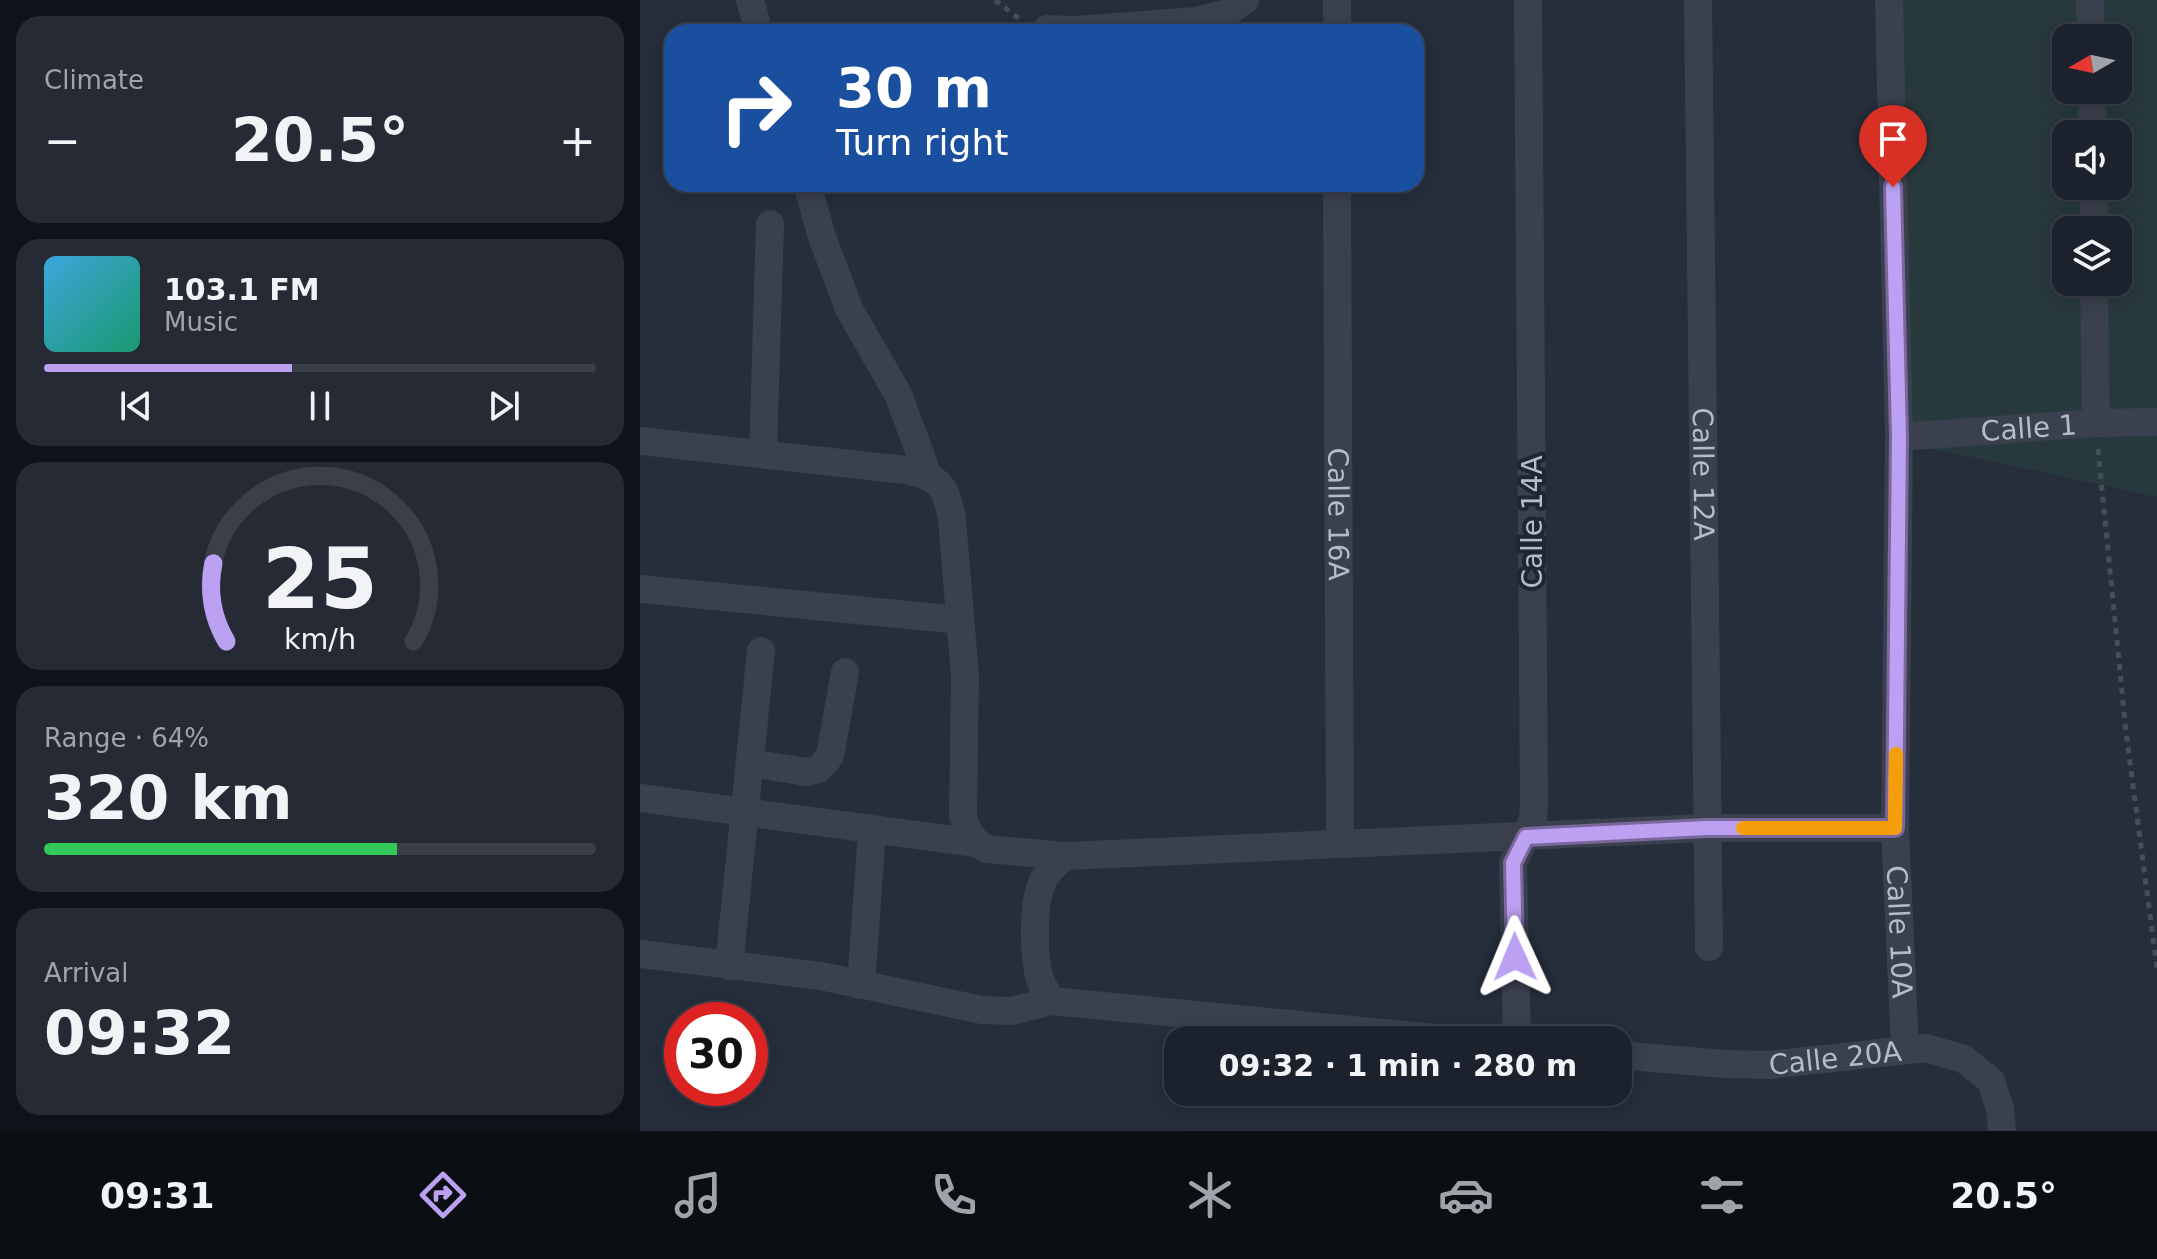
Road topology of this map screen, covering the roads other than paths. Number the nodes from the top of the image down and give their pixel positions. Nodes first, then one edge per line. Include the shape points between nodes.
1 (750, 0) edge
2 (1245, 0) edge
3 (1337, 0) edge
4 (1528, 0) edge
5 (1698, 0) edge
6 (1889, 0) edge
7 (2090, 0) edge
8 (757, 24) edge
9 (1156, 24) edge
10 (1337, 24) edge
11 (2091, 24) edge
12 (809, 192) edge
13 (1337, 192) edge
14 (770, 224) dead end
15 (2094, 296) edge
16 (2157, 422) edge
17 (2096, 423) junction
18 (1899, 437) junction
19 (640, 441) edge
20 (763, 454) junction
21 (928, 475) junction
22 (640, 589) edge
23 (960, 620) junction
24 (761, 651) dead end
25 (845, 672) dead end
26 (750, 763) junction
27 (640, 798) edge
28 (744, 814) junction
29 (1706, 828) junction
30 (1895, 828) junction
31 (872, 830) junction
32 (1526, 837) junction
33 (976, 843) junction
34 (1340, 844) junction
35 (1065, 856) junction
36 (1709, 947) dead end
37 (640, 954) edge
38 (729, 966) junction
39 (861, 985) junction
40 (1052, 1001) junction
41 (1311, 1026) edge
42 (1517, 1026) edge
43 (1905, 1049) junction
44 (1632, 1056) edge
45 (2002, 1131) edge

1 - 8 street
2 - 9 street via 1227,13
3 - 10 street
4 - 32 street, Calle 14A via 1534,801
5 - 29 street, Calle 12A
6 - 18 street, Calle 10A
7 - 11 street
12 - 21 street via 849,309 898,394
13 - 34 street, Calle 16A
14 - 20 street
15 - 17 street
16 - 17 street, Calle 1
17 - 18 street, Calle 1
18 - 30 street, Calle 10A
19 - 20 street
20 - 21 street
21 - 23 street via 937,480 949,502
22 - 23 street
23 - 33 street via 965,676 963,816
24 - 26 street
25 - 26 street via 830,756 819,769 806,772
26 - 28 street
27 - 28 street
28 - 31 street
28 - 38 street
29 - 30 street
29 - 32 street
29 - 36 street, Calle 12A
30 - 43 street, Calle 10A
31 - 33 street
31 - 39 street
32 - 34 street
32 - 42 street, Calle 14A via 1513,863
33 - 35 street via 987,849
34 - 35 street
35 - 40 street via 1042,881 1037,907 1036,956 1040,980
37 - 38 street
38 - 39 street
39 - 40 street via 996,1011
40 - 41 street
43 - 44 street, Calle 20A via 1769,1065
43 - 45 street, Calle 20A via 1950,1053 1977,1067 1991,1081

